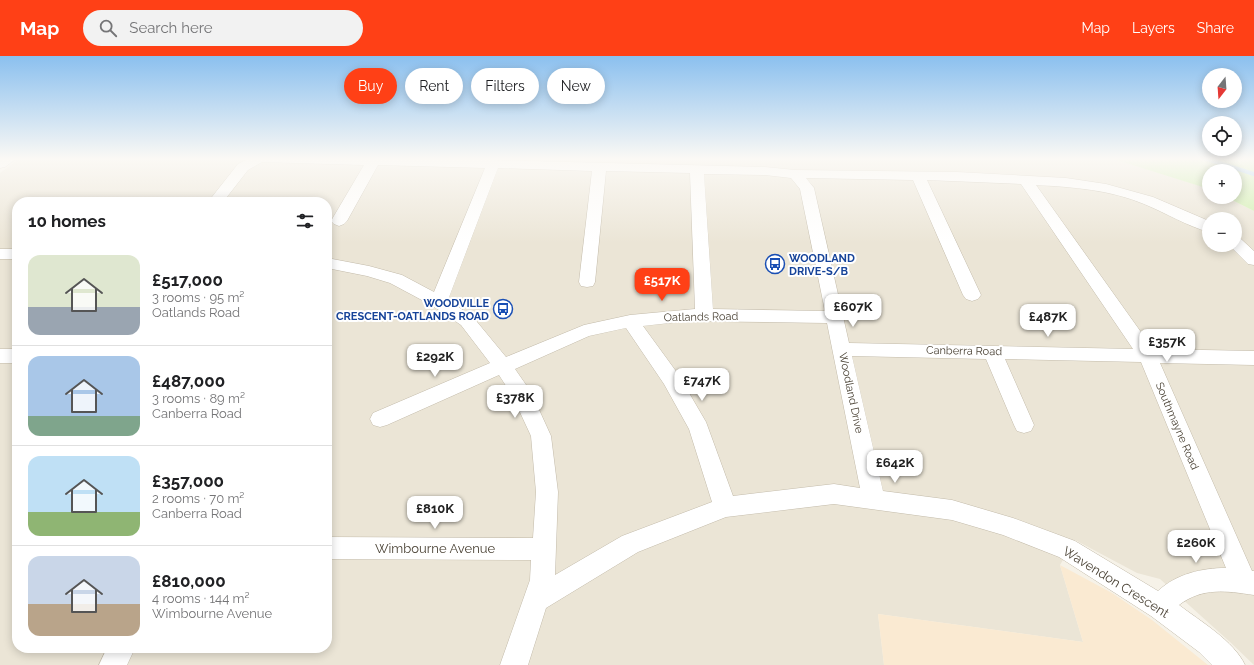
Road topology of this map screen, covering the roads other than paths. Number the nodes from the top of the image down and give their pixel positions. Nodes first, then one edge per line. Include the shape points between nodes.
1 (227, 186) edge
2 (358, 186) edge
3 (484, 186) edge
4 (596, 186) edge
5 (698, 186) edge
6 (806, 186) edge
7 (923, 186) edge
8 (1030, 186) edge
9 (1095, 186) edge
10 (219, 197) edge
11 (339, 220) dead end
12 (1202, 225) edge
13 (1242, 249) edge
14 (0, 254) edge
15 (12, 254) edge
16 (1254, 260) edge
17 (332, 264) edge
18 (587, 282) dead end
19 (972, 295) dead end
20 (439, 302) junction
21 (704, 315) junction
22 (835, 318) junction
23 (630, 321) junction
24 (842, 348) junction
25 (992, 352) junction
26 (1147, 355) junction
27 (0, 356) edge
28 (12, 356) edge
29 (1254, 358) edge
30 (503, 366) junction
31 (380, 418) dead end
32 (1024, 425) dead end
33 (874, 500) junction
34 (725, 507) junction
35 (332, 548) edge
36 (544, 549) junction
37 (1249, 582) edge
38 (535, 600) junction
39 (1160, 608) junction
40 (119, 653) edge
41 (113, 665) edge
42 (514, 665) edge
43 (1231, 665) edge

1 - 10 street
2 - 11 street
3 - 20 street
4 - 18 street
5 - 21 street
6 - 22 street, Woodland Drive
7 - 19 street
8 - 26 street, Southmayne Road
9 - 12 street via 1148,200
13 - 16 street
14 - 15 street
17 - 20 street via 396,279
20 - 30 street via 467,321
21 - 22 street, Oatlands Road
21 - 23 street, Oatlands Road
22 - 24 street, Woodland Drive
23 - 30 street, Oatlands Road via 584,330
23 - 34 street via 671,379 699,428
24 - 25 street, Canberra Road
24 - 33 street, Woodland Drive
25 - 26 street, Canberra Road
25 - 32 street
26 - 29 street, Canberra Road
26 - 37 street, Southmayne Road
27 - 28 street
30 - 31 street, Oatlands Road
30 - 36 street via 520,392 541,436 546,492
33 - 34 street, Wavendon Crescent via 834,494
33 - 39 street, Wavendon Crescent via 952,510 1005,525 1067,550
34 - 38 street, Wavendon Crescent via 630,544
35 - 36 street, Wimbourne Avenue
36 - 38 street via 542,580
37 - 39 street via 1215,579 1191,583 1168,598
38 - 42 street
39 - 43 street, Wavendon Crescent via 1208,643
40 - 41 street

